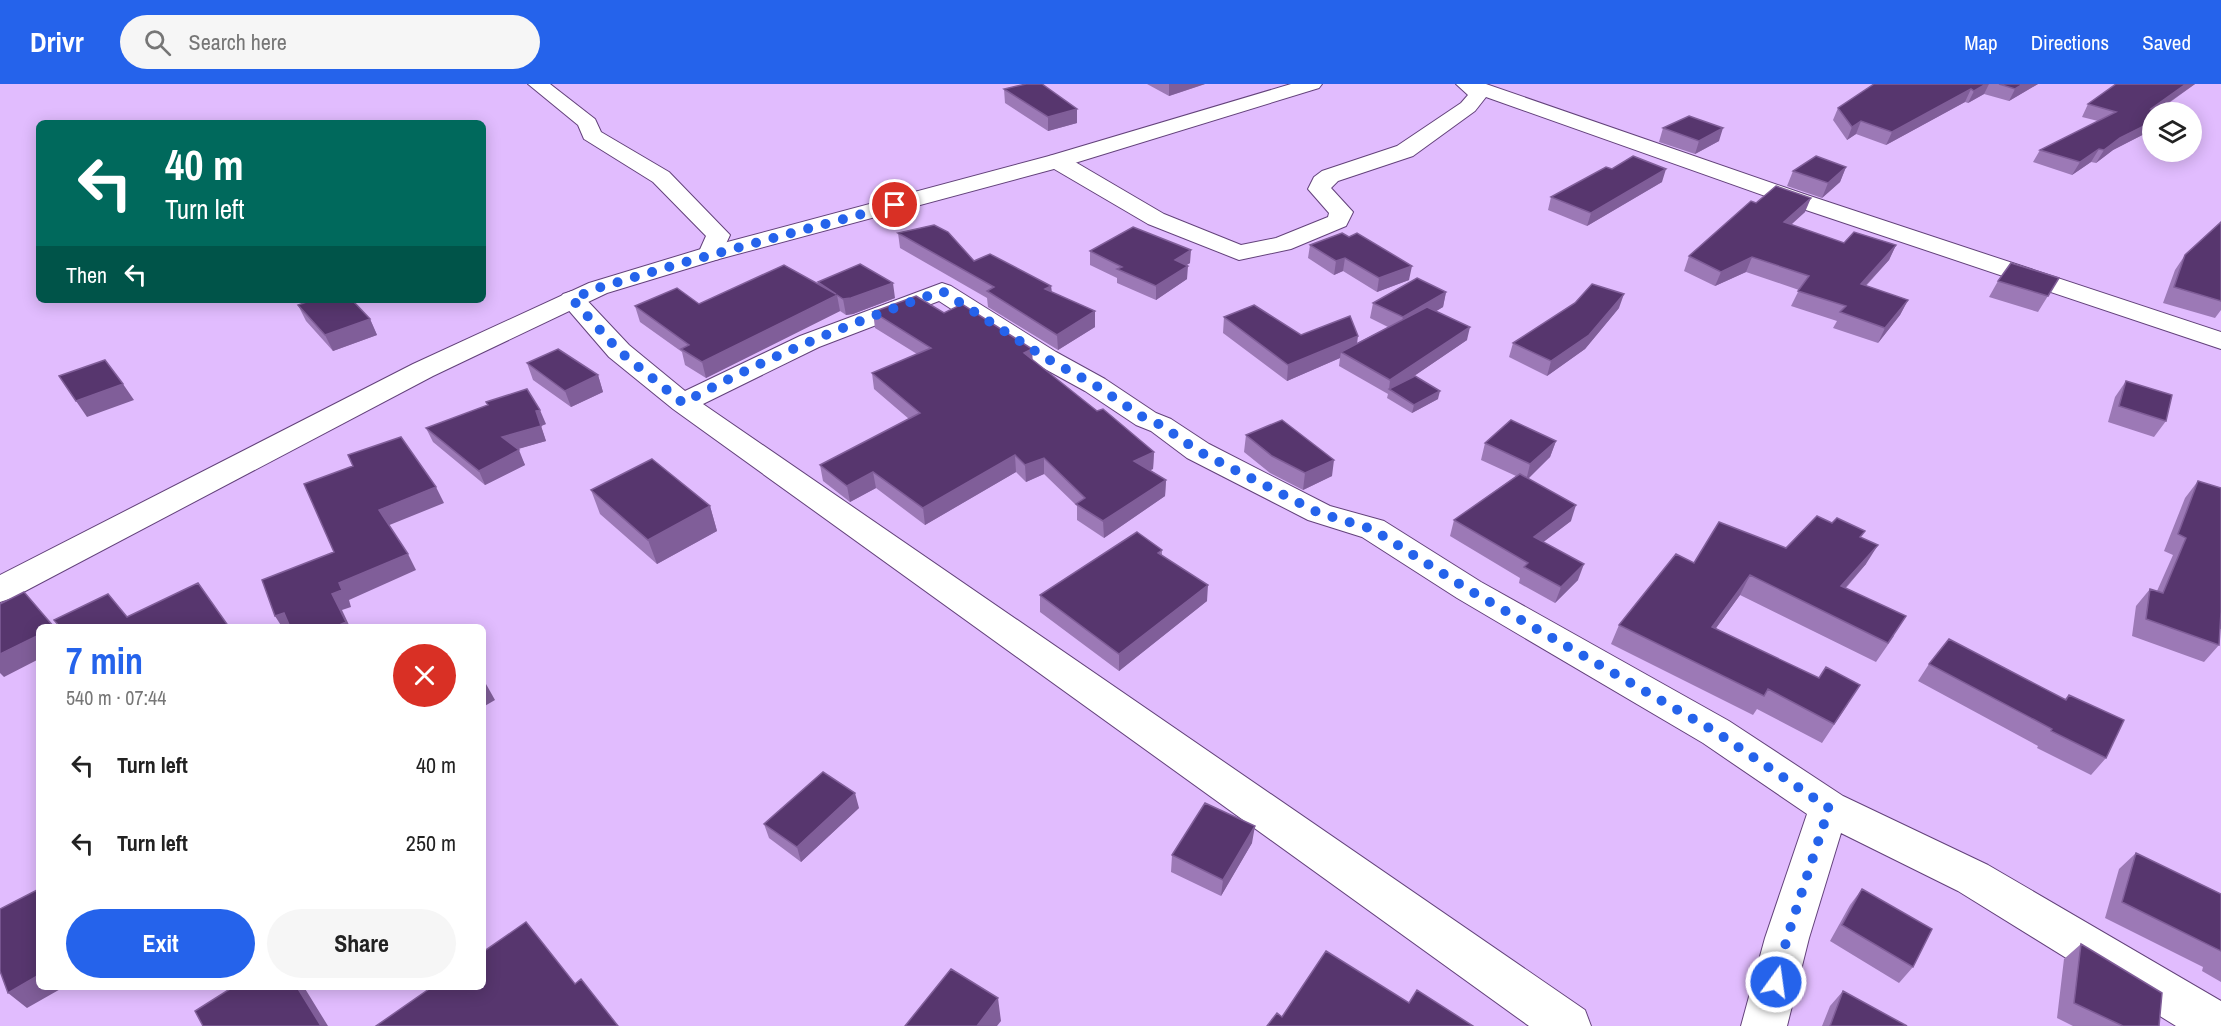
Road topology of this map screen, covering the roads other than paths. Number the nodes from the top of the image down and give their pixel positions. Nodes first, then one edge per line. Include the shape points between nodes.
1 (538, 84) edge
2 (1312, 84) edge
3 (1470, 85) edge
4 (1057, 161) junction
5 (710, 255) junction
6 (572, 299) junction
7 (2221, 341) edge
8 (683, 403) junction
9 (0, 590) edge
10 (1829, 808) junction
11 (1568, 1026) edge
12 (1764, 1026) edge
13 (2221, 1026) edge

1 - 5 street via 588,123 591,135 661,177 700,214 718,235
2 - 4 street
3 - 4 street via 1478,95 1468,107 1405,152 1322,182 1319,189 1341,212 1338,221 1283,244 1239,253 1156,219
3 - 7 street
4 - 5 street
5 - 6 street
6 - 8 street via 619,351
6 - 9 street via 412,376
8 - 10 street via 732,376 872,315 942,291 1198,451 1319,513 1372,529 1469,590 1716,732
8 - 11 street
10 - 12 street via 1787,938
10 - 13 street via 1973,878

